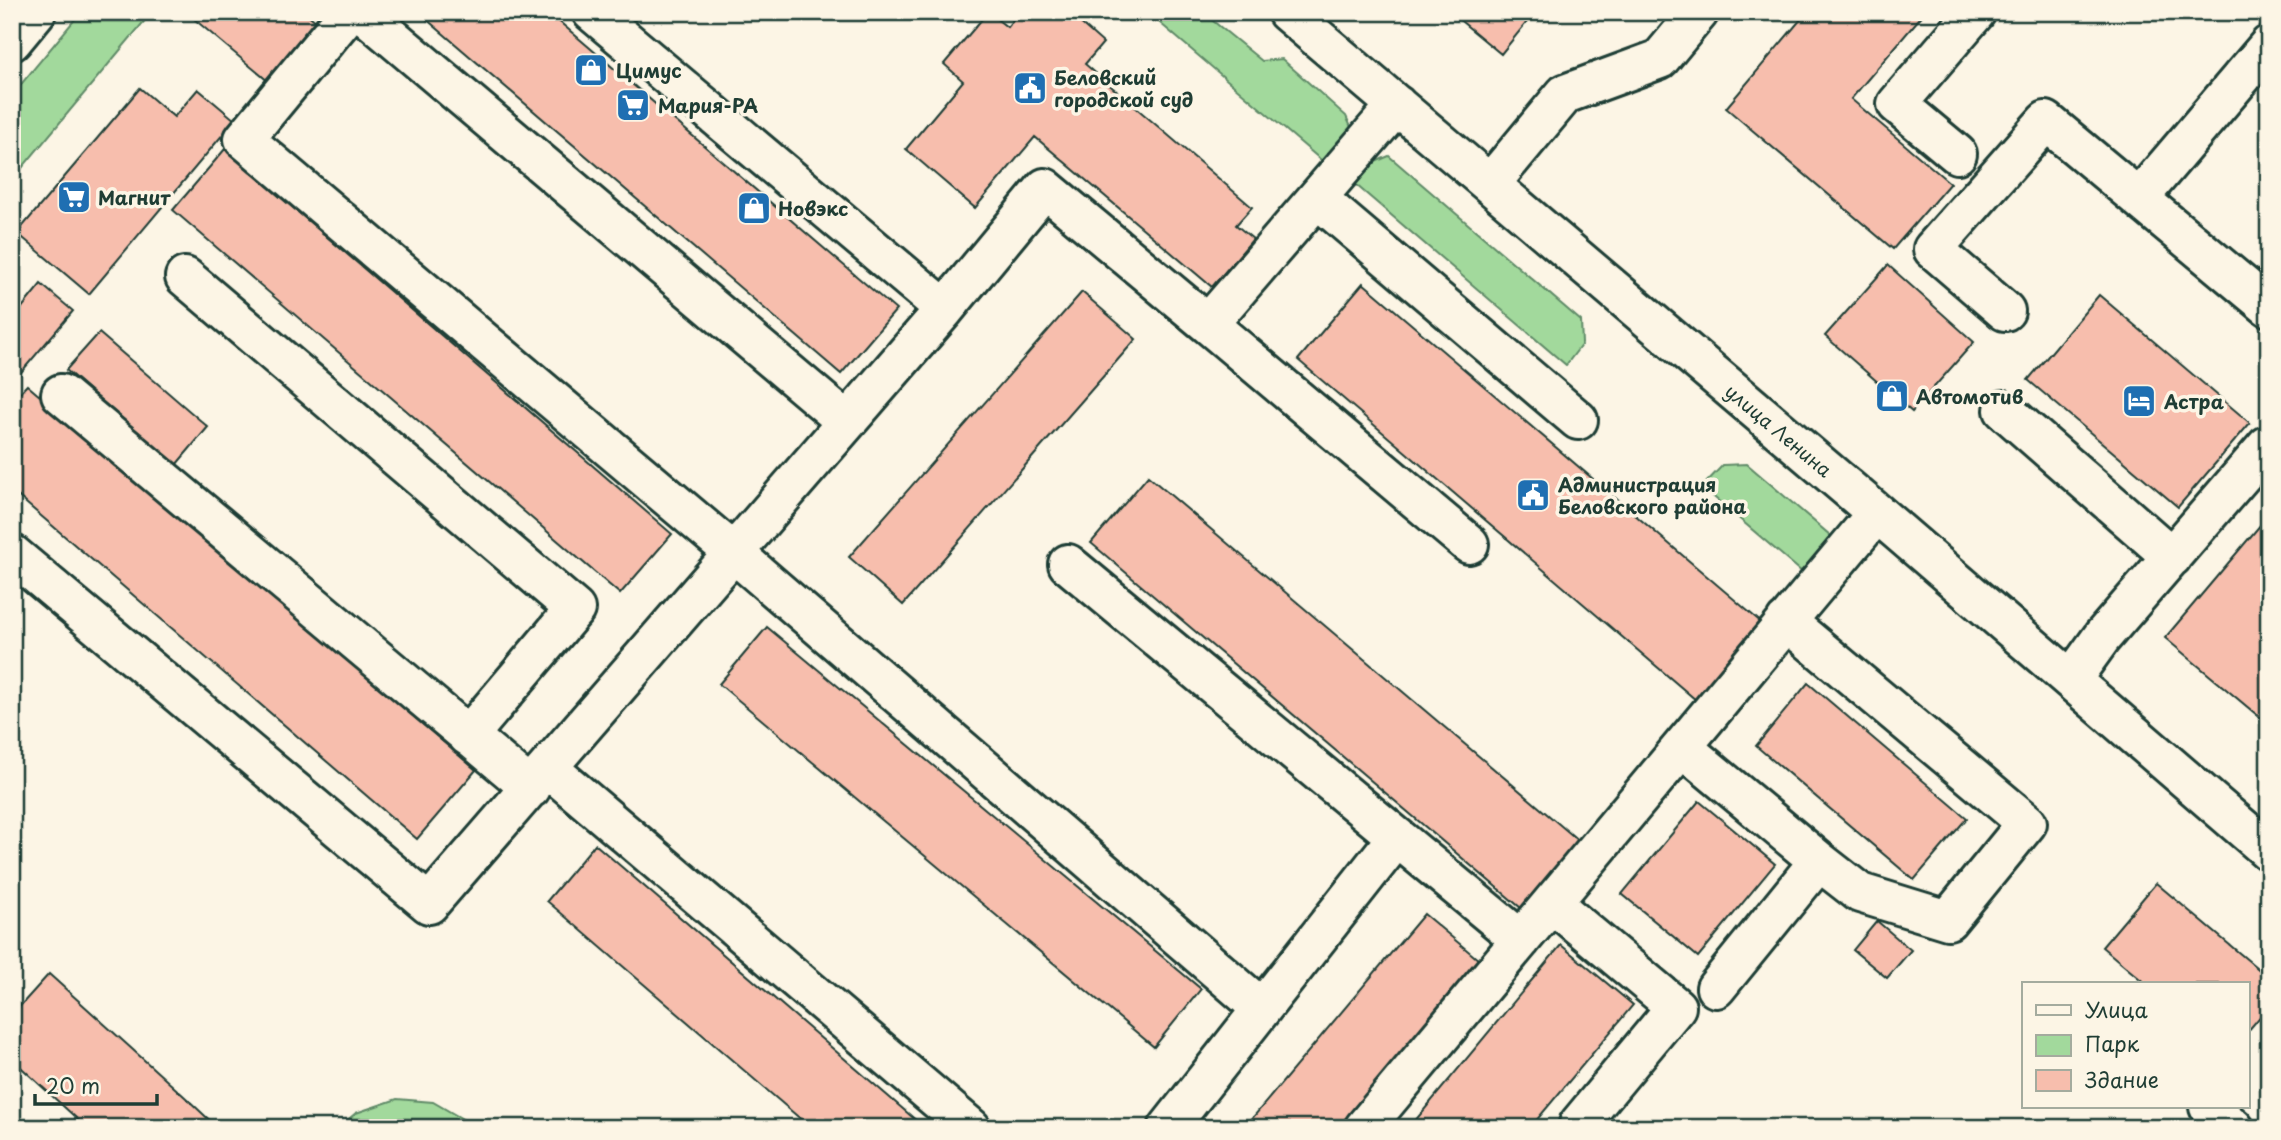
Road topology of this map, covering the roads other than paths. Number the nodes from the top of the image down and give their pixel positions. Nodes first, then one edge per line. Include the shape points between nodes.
1 (36, 12) edge
2 (349, 12) edge
3 (362, 12) edge
4 (592, 12) edge
5 (1287, 12) edge
6 (1699, 12) edge
7 (1976, 12) edge
8 (12, 41) edge
9 (2269, 45) edge
10 (1397, 105) junction
11 (1957, 155) dead end
12 (1490, 184) junction
13 (1317, 198) junction
14 (2139, 198) junction
15 (185, 277) dead end
16 (2269, 307) edge
17 (945, 309) junction
18 (2005, 312) dead end
19 (1208, 324) junction
20 (61, 394) dead end
21 (2004, 410) dead end
22 (1578, 419) dead end
23 (848, 422) junction
24 (2267, 446) dead end
25 (1877, 513) junction
26 (1469, 544) dead end
27 (734, 553) junction
28 (12, 554) edge
29 (2172, 557) junction
30 (1068, 564) dead end
31 (1786, 621) junction
32 (2071, 680) junction
33 (468, 736) junction
34 (1682, 747) junction
35 (540, 778) junction
36 (1397, 837) junction
37 (2269, 851) edge
38 (1819, 861) junction
39 (1552, 903) junction
40 (1521, 940) junction
41 (1716, 988) dead end
42 (1261, 1008) junction
43 (2210, 1108) edge
44 (1579, 1124) dead end
45 (971, 1128) edge
46 (1168, 1128) edge
47 (1364, 1128) edge
48 (2234, 1128) edge

1 - 8 street
2 - 27 street via 244,139
3 - 23 street
4 - 17 street
5 - 10 street, улица Ленина
6 - 12 street via 1660,58 1565,94
7 - 11 street via 1896,104
9 - 14 street
10 - 12 street, улица Ленина
10 - 13 street
12 - 25 street, улица Ленина
13 - 19 street
13 - 22 street
14 - 16 street
14 - 18 street via 2046,121 1933,250
15 - 33 street via 575,609
17 - 19 street via 1045,188
17 - 23 street
19 - 26 street
20 - 33 street
21 - 29 street
23 - 27 street
24 - 29 street
25 - 31 street
25 - 32 street, улица Ленина
27 - 35 street
27 - 42 street
28 - 35 street via 429,904
29 - 32 street
30 - 36 street
31 - 34 street
31 - 38 street via 2027,823 1948,920 1860,893
32 - 37 street, улица Ленина
33 - 35 street
34 - 38 street
34 - 39 street
35 - 45 street
36 - 40 street
36 - 42 street
38 - 41 street
39 - 40 street
39 - 44 street via 1676,1007
40 - 47 street
42 - 46 street
43 - 48 street

